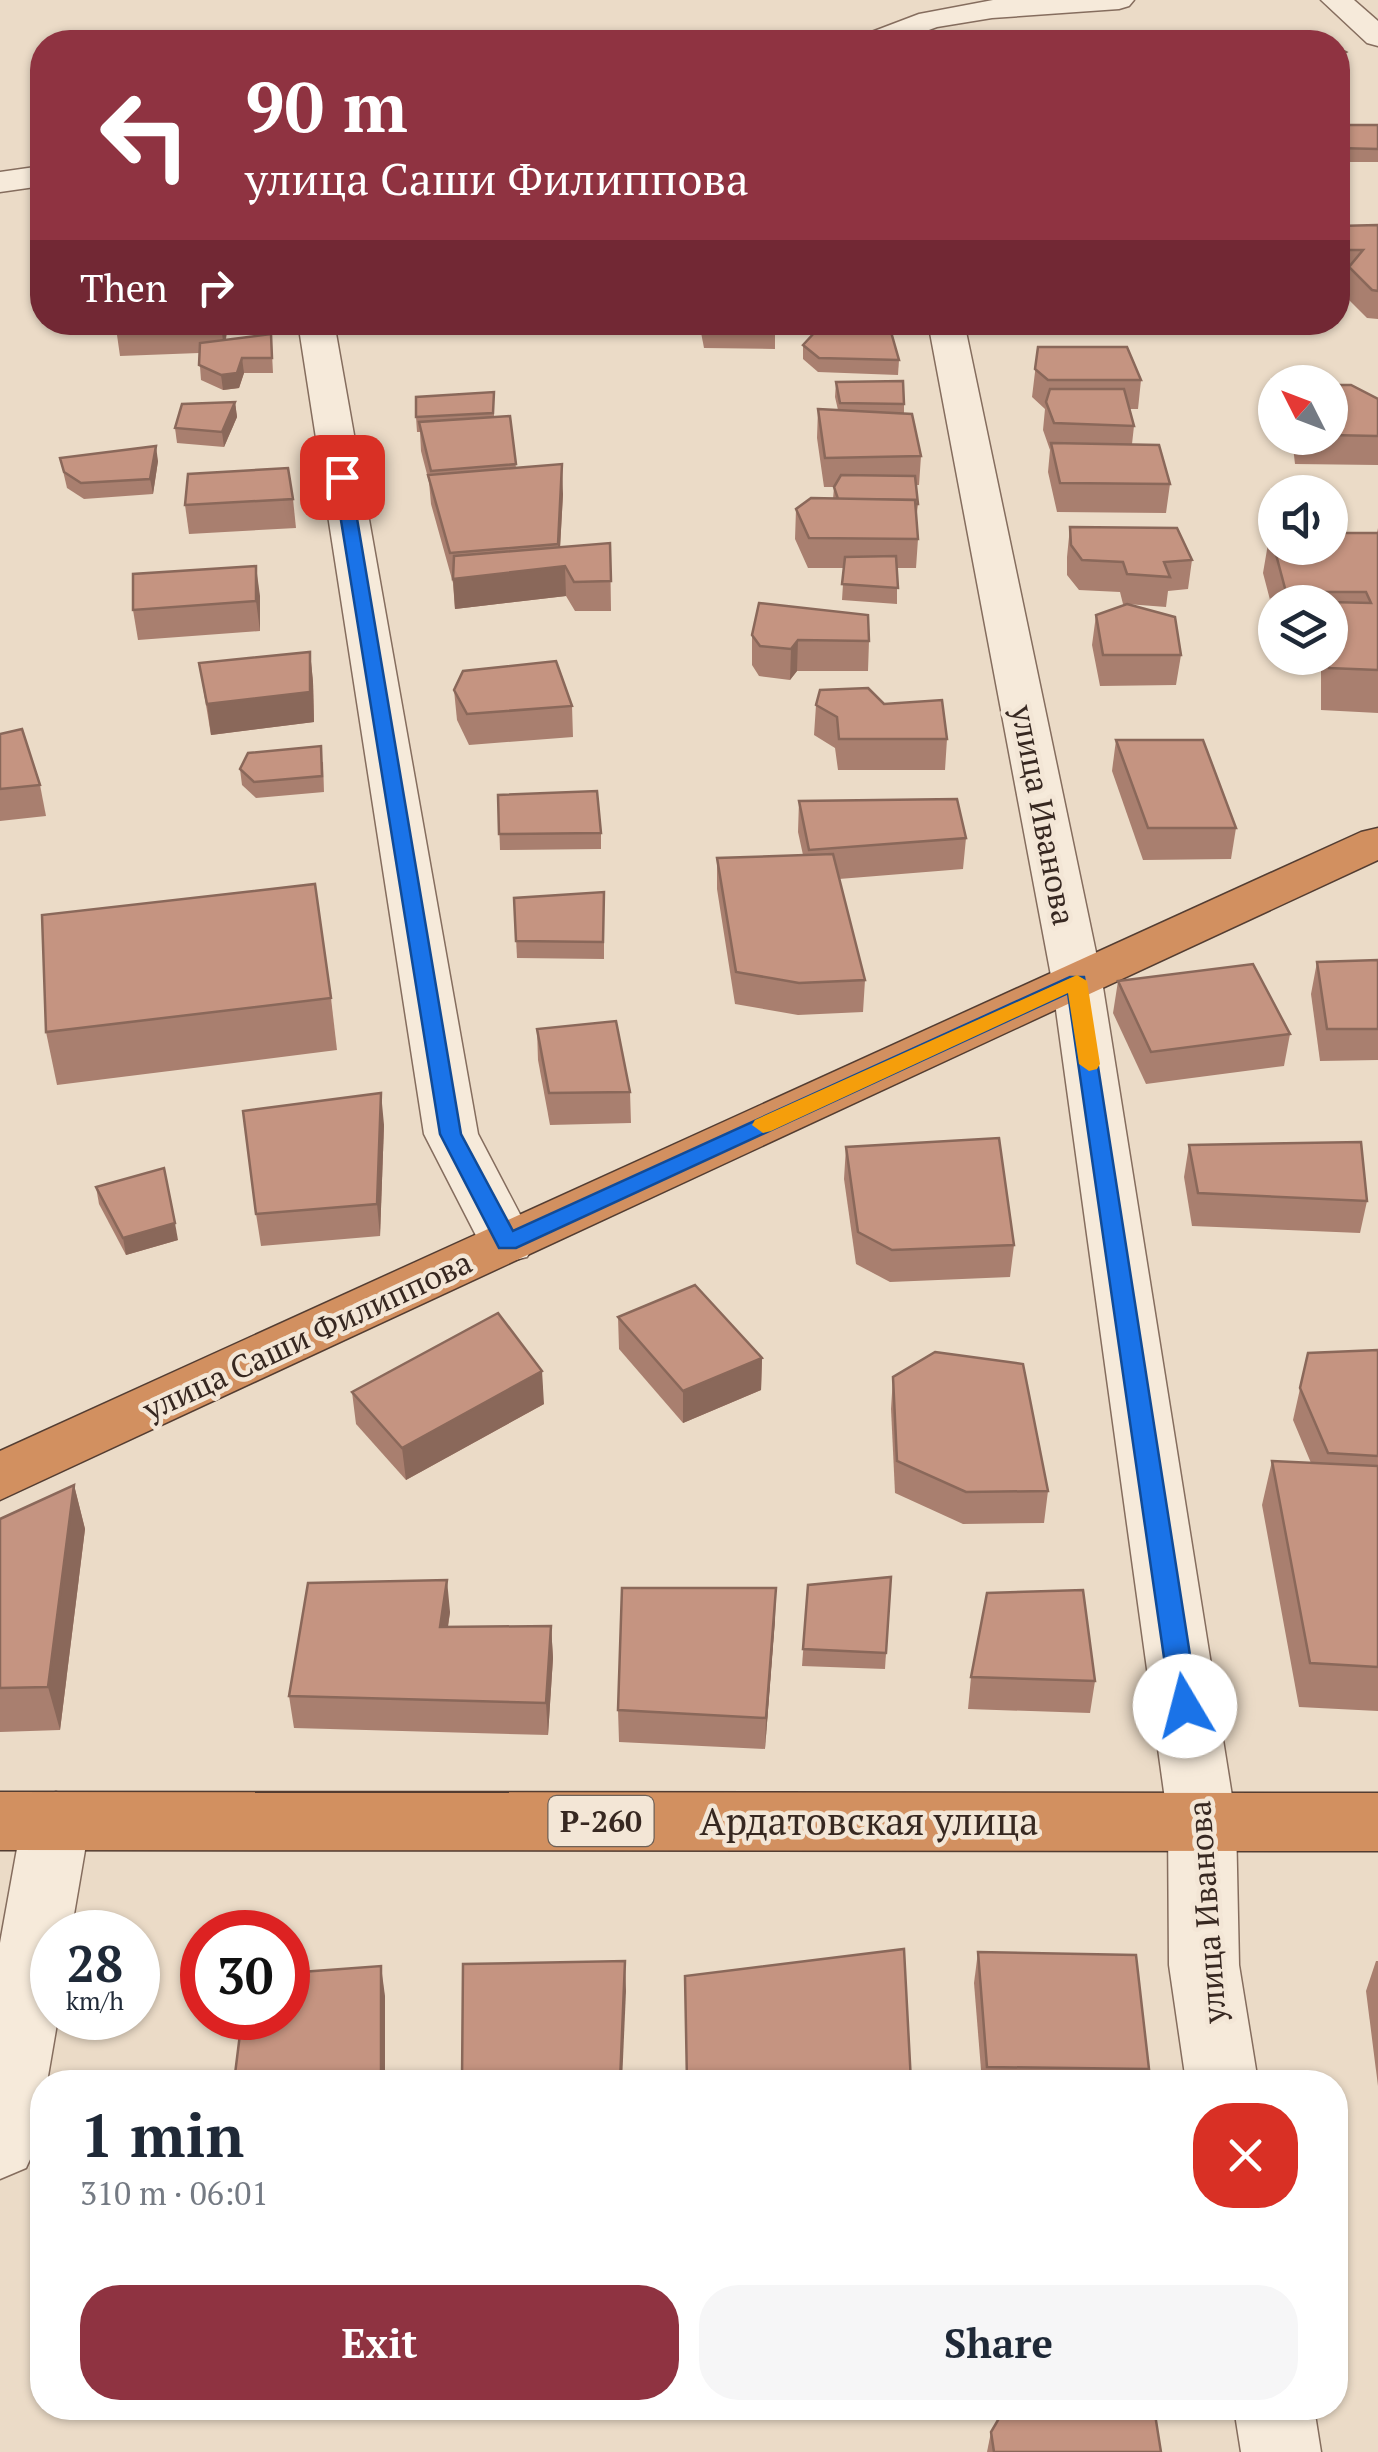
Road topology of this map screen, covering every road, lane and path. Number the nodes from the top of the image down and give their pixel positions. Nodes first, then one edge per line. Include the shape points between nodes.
1 (1119, 0) edge
2 (1336, 0) edge
3 (895, 30) edge
4 (1378, 37) edge
5 (30, 178) edge
6 (0, 182) edge
7 (318, 335) edge
8 (949, 335) edge
9 (1378, 842) edge
10 (1077, 981) junction
11 (508, 1242) junction
12 (0, 1478) edge
13 (28, 1821) edge
14 (1202, 1821) junction
15 (1378, 1822) edge
16 (1220, 2070) edge
17 (0, 2144) edge
18 (1276, 2420) edge
19 (1281, 2452) edge

1 - 3 street via 980,11
2 - 4 street
5 - 6 street
7 - 11 street via 450,1134
8 - 10 street, улица Иванова
9 - 10 highway, улица Саши Филиппова
10 - 11 highway, улица Саши Филиппова
10 - 14 street, улица Иванова
11 - 12 highway, улица Саши Филиппова
13 - 14 highway, Ардатовская улица / Р-260
13 - 17 street
14 - 15 highway, Ардатовская улица / Р-260
14 - 16 street, улица Иванова via 1204,1965
18 - 19 street

